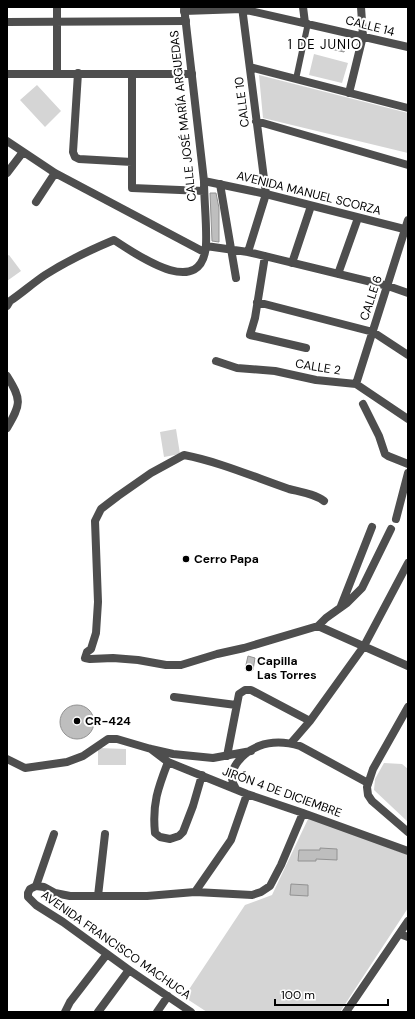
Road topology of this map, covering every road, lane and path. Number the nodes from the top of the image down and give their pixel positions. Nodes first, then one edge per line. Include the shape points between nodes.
1 (57, 7) edge
2 (303, 7) edge
3 (361, 7) edge
4 (242, 8) edge
5 (184, 9) edge
6 (186, 21) junction
7 (7, 22) edge
8 (57, 23) junction
9 (306, 23) junction
10 (363, 36) junction
11 (408, 47) edge
12 (250, 67) junction
13 (57, 73) junction
14 (7, 74) edge
15 (78, 74) junction
16 (132, 74) junction
17 (192, 74) junction
18 (296, 79) junction
19 (349, 93) junction
20 (408, 108) edge
21 (256, 120) junction
22 (7, 141) edge
23 (23, 152) junction
24 (132, 162) junction
25 (408, 165) edge
26 (55, 173) junction
27 (7, 174) edge
28 (204, 180) junction
29 (220, 184) junction
30 (204, 191) junction
31 (266, 194) junction
32 (36, 202) dead end
33 (311, 206) junction
34 (358, 218) junction
35 (408, 220) edge
36 (407, 230) edge
37 (205, 249) junction
38 (231, 249) junction
39 (248, 252) junction
40 (265, 256) junction
41 (292, 263) junction
42 (338, 274) junction
43 (236, 278) dead end
44 (388, 286) junction
45 (408, 293) edge
46 (257, 302) junction
47 (7, 306) edge
48 (373, 332) junction
49 (306, 348) dead end
50 (408, 355) edge
51 (216, 361) dead end
52 (7, 376) edge
53 (356, 384) junction
54 (363, 404) dead end
55 (408, 419) edge
56 (7, 428) edge
57 (408, 464) edge
58 (408, 474) edge
59 (324, 501) dead end
60 (396, 520) dead end
61 (372, 527) dead end
62 (391, 529) dead end
63 (408, 563) edge
64 (342, 606) junction
65 (318, 626) junction
66 (364, 646) junction
67 (408, 666) edge
68 (174, 698) dead end
69 (236, 705) junction
70 (408, 707) edge
71 (310, 721) junction
72 (291, 743) junction
73 (151, 749) junction
74 (251, 752) junction
75 (227, 756) junction
76 (7, 759) edge
77 (168, 762) junction
78 (202, 775) junction
79 (368, 783) junction
80 (236, 789) junction
81 (247, 794) junction
82 (304, 813) junction
83 (408, 832) edge
84 (54, 834) dead end
85 (105, 834) dead end
86 (408, 851) edge
87 (36, 886) junction
88 (195, 892) junction
89 (98, 896) junction
90 (408, 921) edge
91 (400, 934) junction
92 (408, 937) edge
93 (107, 954) junction
94 (129, 970) junction
95 (168, 996) junction
96 (65, 1012) edge
97 (98, 1012) edge
98 (157, 1012) edge
99 (191, 1012) edge
100 (346, 1012) edge

1 - 8 street
2 - 9 street
3 - 10 street
4 - 5 street, CALLE 14
4 - 9 street, CALLE 14
4 - 12 street, CALLE 10
5 - 6 street, CALLE JOSÉ MARÍA ARGUEDAS
6 - 8 street
6 - 17 street, CALLE JOSÉ MARÍA ARGUEDAS
7 - 8 street
8 - 13 street
9 - 10 street, CALLE 14
9 - 18 street
10 - 11 street, CALLE 14
10 - 19 street
12 - 18 street
12 - 21 street, CALLE 10
13 - 14 street
13 - 15 street
15 - 16 street
15 - 24 street via 73,152 75,157
16 - 17 street
16 - 24 street
17 - 28 street, CALLE JOSÉ MARÍA ARGUEDAS
18 - 19 street
19 - 20 street
21 - 25 street
21 - 31 street, CALLE 10
22 - 23 street
23 - 26 street
23 - 27 street
24 - 30 street via 132,188
26 - 32 street
26 - 37 street
28 - 29 street, AVENIDA MANUEL SCORZA
28 - 30 street, CALLE JOSÉ MARÍA ARGUEDAS
29 - 31 street, AVENIDA MANUEL SCORZA
29 - 38 street
30 - 37 street, CALLE JOSÉ MARÍA ARGUEDAS
31 - 33 street, AVENIDA MANUEL SCORZA
31 - 39 street
33 - 34 street, AVENIDA MANUEL SCORZA
33 - 41 street
34 - 36 street, AVENIDA MANUEL SCORZA
34 - 42 street
35 - 36 street, CALLE 6
36 - 44 street, CALLE 6
37 - 38 street
37 - 47 street via 202,262 196,268 189,272 176,272 153,264 114,240 60,266 10,301
38 - 39 street
38 - 43 street
39 - 40 street
40 - 41 street
40 - 46 street
41 - 42 street
42 - 44 street
44 - 45 street
44 - 48 street, CALLE 6
46 - 48 street
46 - 49 street via 250,335
48 - 50 street
48 - 53 street, CALLE 6
51 - 53 street, CALLE 2 via 237,368 275,371 316,380
52 - 56 street via 19,401 15,415
53 - 55 street, CALLE 2
54 - 57 street via 385,454
58 - 60 street
59 - 65 street via 206,459 184,454 151,473 101,509 95,521 98,602 96,633 85,658 113,658 181,665
61 - 64 street
62 - 64 street via 362,588
63 - 66 street
64 - 65 street
65 - 66 street
66 - 67 street
66 - 71 street
68 - 69 street
69 - 71 street via 239,694 251,690
69 - 75 street
70 - 79 street via 373,769
71 - 72 street
72 - 74 street via 278,742 259,746
72 - 79 street
73 - 75 street via 213,758
73 - 76 street via 117,739 108,739 83,756 68,762 24,768
73 - 77 street, JIRÓN 4 DE DICIEMBRE
74 - 75 street
74 - 80 street via 235,764 231,776
77 - 78 street, JIRÓN 4 DE DICIEMBRE
77 - 78 street via 157,793 154,820 155,832 160,837 170,839 183,832
78 - 80 street, JIRÓN 4 DE DICIEMBRE
79 - 83 street via 368,795 372,801
80 - 81 street, JIRÓN 4 DE DICIEMBRE
81 - 82 street, JIRÓN 4 DE DICIEMBRE
81 - 88 street via 231,840
82 - 86 street, JIRÓN 4 DE DICIEMBRE
82 - 88 street via 270,886 252,895
84 - 87 street
85 - 89 street
87 - 89 street via 70,896
87 - 93 street, AVENIDA FRANCISCO MACHUCA via 28,893 28,897 36,905
88 - 89 street
90 - 91 street
91 - 92 street
91 - 100 street
93 - 94 street, AVENIDA FRANCISCO MACHUCA
93 - 96 street
94 - 95 street, AVENIDA FRANCISCO MACHUCA
94 - 97 street
95 - 98 street
95 - 99 street, AVENIDA FRANCISCO MACHUCA

